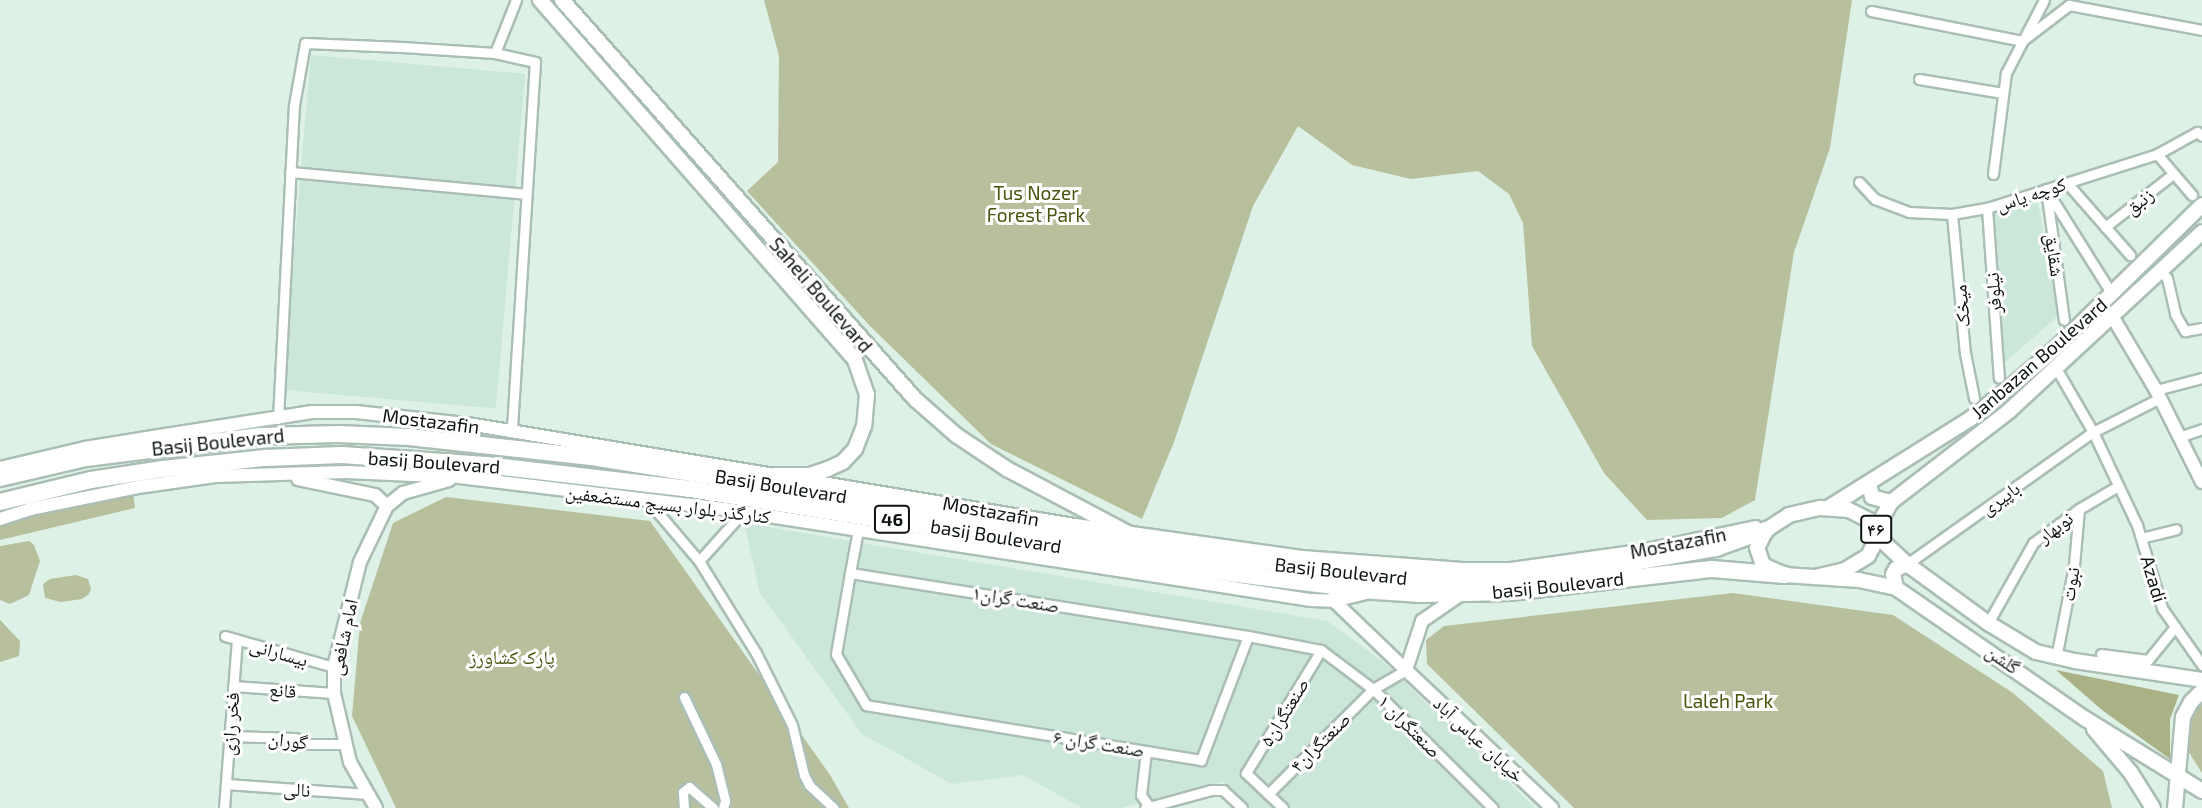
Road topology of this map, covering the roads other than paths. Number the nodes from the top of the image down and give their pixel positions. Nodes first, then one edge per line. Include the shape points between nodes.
1 (516, 0) edge
2 (540, 0) edge
3 (562, 0) edge
4 (2044, 0) edge
5 (1871, 11) dead end
6 (2202, 30) edge
7 (2022, 41) junction
8 (495, 53) junction
9 (1919, 79) dead end
10 (2003, 93) junction
11 (2202, 136) edge
12 (2157, 153) junction
13 (290, 172) junction
14 (1993, 174) dead end
15 (2173, 174) junction
16 (1859, 182) dead end
17 (2067, 183) junction
18 (2046, 189) junction
19 (526, 194) junction
20 (2197, 200) edge
21 (1987, 208) junction
22 (1952, 214) junction
23 (2105, 227) junction
24 (2202, 232) edge
25 (2130, 256) dead end
26 (2161, 272) junction
27 (2112, 294) junction
28 (2112, 316) junction
29 (2064, 320) dead end
30 (2202, 328) edge
31 (881, 363) junction
32 (2056, 368) junction
33 (863, 376) junction
34 (1999, 378) dead end
35 (2202, 378) edge
36 (2158, 394) junction
37 (1974, 398) dead end
38 (278, 419) junction
39 (2202, 429) edge
40 (512, 432) junction
41 (2093, 432) junction
42 (2179, 437) junction
43 (0, 468) edge
44 (2200, 474) edge
45 (269, 475) junction
46 (775, 475) junction
47 (459, 477) junction
48 (0, 478) edge
49 (1870, 483) junction
50 (2118, 486) junction
51 (648, 501) junction
52 (0, 502) edge
53 (1891, 502) junction
54 (387, 506) junction
55 (1828, 508) junction
56 (2078, 509) junction
57 (743, 512) junction
58 (0, 519) edge
59 (1771, 526) junction
60 (2176, 529) dead end
61 (858, 530) junction
62 (1128, 533) junction
63 (1877, 533) junction
64 (2141, 538) junction
65 (1716, 548) junction
66 (699, 561) junction
67 (1558, 563) junction
68 (1908, 564) junction
69 (1724, 569) junction
70 (1586, 570) junction
71 (850, 573) junction
72 (1785, 575) junction
73 (1814, 577) junction
74 (1311, 584) junction
75 (1896, 588) junction
76 (1375, 591) junction
77 (1462, 593) junction
78 (1334, 601) junction
79 (1988, 622) junction
80 (2174, 628) junction
81 (225, 636) dead end
82 (1248, 636) junction
83 (236, 639) junction
84 (1321, 650) junction
85 (2101, 654) dead end
86 (2056, 658) junction
87 (2202, 664) edge
88 (334, 667) junction
89 (1406, 670) junction
90 (2202, 680) edge
91 (233, 686) junction
92 (1373, 689) junction
93 (2202, 691) edge
94 (334, 693) junction
95 (684, 697) dead end
96 (2084, 718) junction
97 (229, 736) junction
98 (346, 744) junction
99 (1146, 751) junction
100 (2177, 777) junction
101 (226, 784) junction
102 (2202, 791) edge
103 (368, 794) junction
104 (1268, 794) junction
105 (224, 808) edge
106 (376, 808) edge
107 (684, 808) edge
108 (713, 808) edge
109 (723, 808) edge
110 (834, 808) edge
111 (1148, 808) edge
112 (1242, 808) edge
113 (1283, 808) edge
114 (1493, 808) edge
115 (1552, 808) edge
116 (2153, 808) edge
117 (2175, 808) edge

1 - 8 street
2 - 33 main road, Saheli Boulevard via 837,337
3 - 31 main road, Saheli Boulevard
4 - 7 street
5 - 7 street
6 - 7 street via 2069,5
7 - 10 street via 2006,73
8 - 13 street via 305,43 294,104
8 - 19 street via 535,62
9 - 10 street
10 - 14 street
11 - 12 street, کوچه یاس via 2197,132
12 - 15 street
12 - 17 street, کوچه یاس
13 - 19 street
13 - 38 street
15 - 20 street
15 - 23 street, زنبق
16 - 22 street, کوچه یاس via 1875,199 1909,212
17 - 18 street, کوچه یاس
17 - 23 street
18 - 21 street, کوچه یاس
18 - 27 street
18 - 29 street, شقایق
19 - 40 street
20 - 27 main road, Janbazan Boulevard
21 - 22 street, کوچه یاس
21 - 34 street, نیلوفر
22 - 37 street, میخک via 1965,353
23 - 25 street
24 - 26 main road, Janbazan Boulevard
26 - 28 main road, Janbazan Boulevard
26 - 30 street via 2185,331
27 - 49 main road, Janbazan Boulevard via 2056,348 1970,419
28 - 32 main road, Janbazan Boulevard
28 - 36 street
31 - 33 main road via 880,378
31 - 62 main road, Saheli Boulevard via 915,399 976,449
32 - 41 street, Azadi
32 - 53 main road, Janbazan Boulevard via 1995,423
33 - 46 main road, Saheli Boulevard via 867,411 855,449 828,469 809,475
35 - 36 street, باپیری
36 - 41 street, باپیری
36 - 42 street
38 - 40 street, Mostazafin via 312,412 356,412
38 - 43 street, Mostazafin via 85,448
39 - 42 street
40 - 46 street, Mostazafin
41 - 50 street, Azadi
41 - 68 street, باپیری
42 - 44 street
45 - 47 street, کنارگذر بلوار بسیج مستضعفین via 346,472
45 - 54 street via 375,495
45 - 58 street, کنارگذر بلوار بسیج مستضعفین via 159,483
46 - 62 street, Mostazafin
47 - 51 street, کنارگذر بلوار بسیج مستضعفین
47 - 54 street via 403,493
48 - 70 highway, Basij Boulevard / 46 via 86,458 261,436 410,436 598,458 1303,567 1422,579 1509,578
49 - 53 main road via 1872,497
49 - 55 main road, Janbazan Boulevard
50 - 56 street, نوبهار
50 - 64 street, Azadi
51 - 57 street, کنارگذر بلوار بسیج مستضعفین
51 - 66 street
52 - 74 highway, basij Boulevard / 46 via 91,480 265,458 401,458 690,489
53 - 63 main road, Janbazan Boulevard
54 - 88 street, امام شافعی via 360,562
55 - 59 main road, ۴۶ via 1804,510
55 - 63 main road, ۴۶ via 1862,514
56 - 79 street, نوبهار via 2033,543
56 - 86 street, نبوت via 2074,565
57 - 61 street, کنارگذر بلوار بسیج مستضعفین
57 - 66 street
59 - 65 highway, Basij Boulevard / 46
59 - 67 street, Mostazafin
59 - 72 main road via 1759,538 1758,556 1763,565
60 - 64 street
61 - 71 street
61 - 78 street, کنارگذر بلوار بسیج مستضعفین
62 - 67 street, Mostazafin via 1302,557 1421,567 1511,569
63 - 68 main road, گلشن
63 - 73 main road, ۴۶ via 1875,547 1858,564
64 - 80 street, Azadi via 2162,608
65 - 69 highway via 1725,557
65 - 70 highway, Basij Boulevard / 46
66 - 110 street via 792,724 809,785
67 - 70 street
68 - 75 main road via 1896,569
68 - 79 main road, گلشن
69 - 72 highway, basij Boulevard / 46
69 - 77 highway, basij Boulevard / 46
71 - 82 street, صنعت گران۱
71 - 99 street, صنعت گران ۶ via 835,654 866,705
72 - 73 main road, ۴۶
73 - 75 main road, گلشن
74 - 76 highway, basij Boulevard / 46
74 - 78 street, خیابان عباس آباد
75 - 96 main road, گلشن
76 - 77 highway, basij Boulevard / 46
76 - 78 street
77 - 89 street via 1422,621
78 - 89 street, خیابان عباس آباد
79 - 86 main road, گلشن via 2036,652
80 - 85 street via 2148,660
80 - 87 street, Azadi
81 - 83 street, بیسارانی
82 - 84 street, صنعت گران۱
82 - 99 street, صنعت گران ۶ via 1201,760
83 - 88 street, بیسارانی
83 - 91 street, فخر رازی
84 - 92 street, ۱ صنعتگران
84 - 104 street, صنعتگران۵ via 1246,773
86 - 90 main road, گلشن
88 - 94 street, امام شافعی
89 - 92 street, صنعتگران۴
89 - 115 street, خیابان عباس آباد
91 - 94 street, قانع
91 - 97 street, فخر رازی
92 - 104 street, صنعتگران۴
92 - 114 street, ۱ صنعتگران
93 - 100 main road via 2183,717
94 - 98 street, امام شافعی
95 - 109 street via 716,764
96 - 100 main road, گلشن
96 - 116 main road via 2131,773
97 - 98 street, گوران
97 - 101 street, فخر رازی
98 - 103 street, امام شافعی via 350,762
99 - 111 street via 1140,795
100 - 102 main road, گلشن
100 - 117 main road
101 - 103 street, نالی
101 - 105 street, فخر رازی
103 - 106 street, امام شافعی
104 - 113 street
107 - 108 street via 683,792 690,788
111 - 112 street via 1223,790

